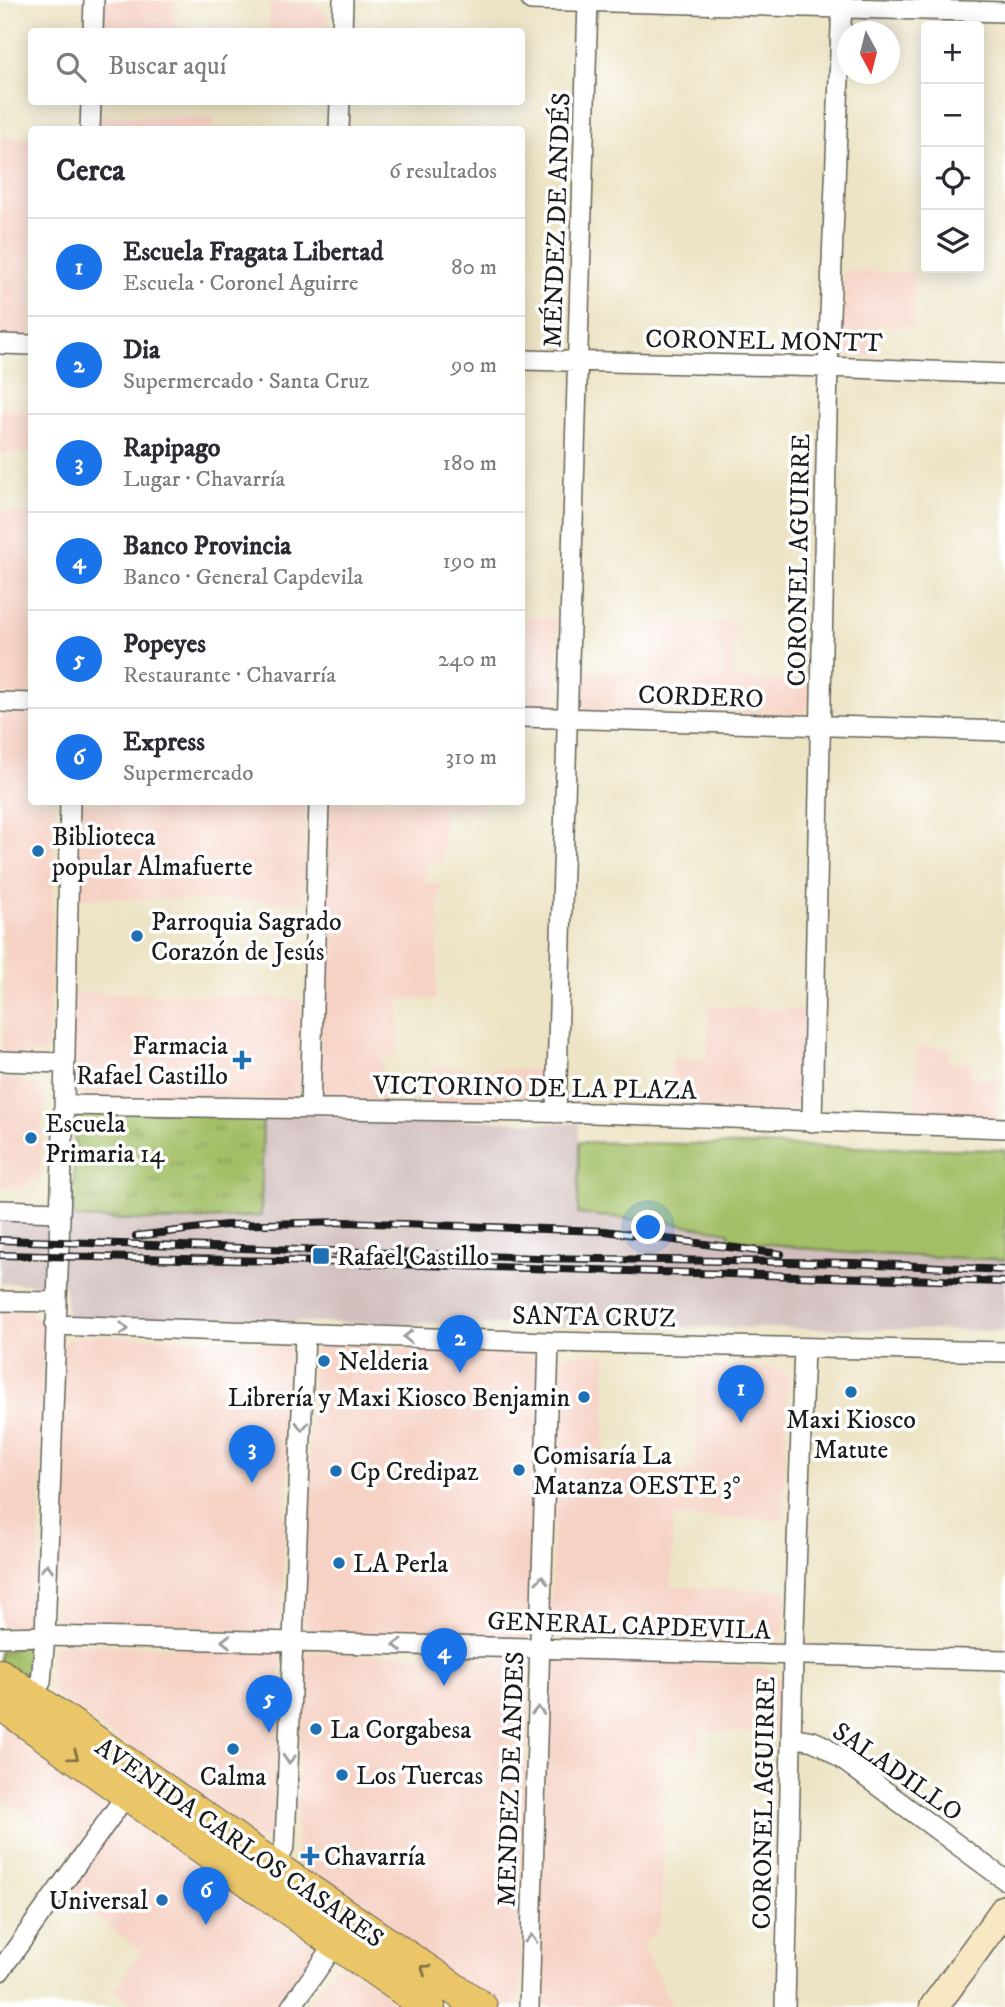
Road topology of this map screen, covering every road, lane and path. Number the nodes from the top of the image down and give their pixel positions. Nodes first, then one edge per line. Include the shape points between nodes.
1 (94, 0) edge
2 (343, 0) edge
3 (531, 0) edge
4 (588, 1) edge
5 (841, 5) edge
6 (1005, 12) edge
7 (93, 28) edge
8 (342, 28) edge
9 (91, 105) edge
10 (340, 105) edge
11 (90, 126) edge
12 (339, 126) edge
13 (0, 344) edge
14 (28, 345) edge
15 (525, 360) edge
16 (578, 362) junction
17 (828, 366) junction
18 (1005, 374) edge
19 (0, 702) edge
20 (28, 703) edge
21 (525, 717) edge
22 (568, 719) junction
23 (821, 726) junction
24 (1005, 731) edge
25 (70, 805) edge
26 (319, 805) edge
27 (0, 1061) edge
28 (64, 1063) junction
29 (64, 1105) junction
30 (310, 1109) junction
31 (556, 1113) junction
32 (812, 1122) junction
33 (1005, 1128) edge
34 (0, 1210) edge
35 (59, 1212) junction
36 (0, 1301) edge
37 (55, 1302) junction
38 (55, 1325) junction
39 (305, 1334) junction
40 (550, 1342) junction
41 (804, 1348) junction
42 (1005, 1352) edge
43 (45, 1636) junction
44 (0, 1637) edge
45 (294, 1642) junction
46 (540, 1648) junction
47 (793, 1656) junction
48 (1005, 1660) edge
49 (0, 1675) edge
50 (17, 1705) edge
51 (791, 1737) junction
52 (127, 1794) junction
53 (269, 1879) junction
54 (1005, 1880) edge
55 (1005, 1909) edge
56 (336, 1943) junction
57 (0, 1971) edge
58 (290, 2007) edge
59 (429, 2007) edge
60 (481, 2007) edge
61 (529, 2007) edge
62 (785, 2007) edge
63 (934, 2007) edge

1 - 7 street
2 - 8 street
3 - 4 street
4 - 5 street
4 - 16 street, MÉNDEZ DE ANDÉS
5 - 6 street
5 - 17 street, CORONEL AGUIRRE
9 - 11 street
10 - 12 street
13 - 14 street
15 - 16 street, CORONEL MONTT
16 - 17 street, CORONEL MONTT
16 - 22 street, MÉNDEZ DE ANDÉS
17 - 18 street, CORONEL MONTT
17 - 23 street, CORONEL AGUIRRE
19 - 20 street
21 - 22 street, CORDERO
22 - 23 street, CORDERO
22 - 31 street, MÉNDEZ DE ANDÉS
23 - 24 street, CORDERO
23 - 32 street, CORONEL AGUIRRE
25 - 28 street
26 - 30 street
27 - 28 street
28 - 29 street
29 - 30 street, VICTORINO DE LA PLAZA
29 - 35 street
30 - 31 street, VICTORINO DE LA PLAZA
31 - 32 street, VICTORINO DE LA PLAZA
32 - 33 street, VICTORINO DE LA PLAZA
34 - 35 street
35 - 37 street
36 - 37 street
37 - 38 street
38 -> 39 street, SANTA CRUZ
43 -> 38 street
40 -> 39 street, SANTA CRUZ
39 -> 45 street
40 - 41 street, SANTA CRUZ
46 -> 40 street, MENDEZ DE ANDES
41 - 42 street, SANTA CRUZ
41 - 47 street, CORONEL AGUIRRE
43 - 44 street, GENERAL CAPDEVILA
45 -> 43 street, GENERAL CAPDEVILA
43 - 50 street via 41,1682
46 -> 45 street, GENERAL CAPDEVILA
45 -> 53 street via 285,1844
46 - 47 street, GENERAL CAPDEVILA
61 -> 46 street, MENDEZ DE ANDES
47 - 48 street, GENERAL CAPDEVILA
47 - 51 street, CORONEL AGUIRRE
49 - 50 main road, AVENIDA CARLOS CASARES
50 -> 52 main road, AVENIDA CARLOS CASARES
50 - 53 main road, AVENIDA CARLOS CASARES
51 - 54 street, SALADILLO via 824,1746
51 - 62 street, CORONEL AGUIRRE
52 - 53 main road, AVENIDA CARLOS CASARES
52 - 57 street
53 - 56 main road, AVENIDA CARLOS CASARES
60 -> 53 main road, AVENIDA CARLOS CASARES
55 - 63 street
56 - 58 street
56 - 59 main road, AVENIDA CARLOS CASARES

